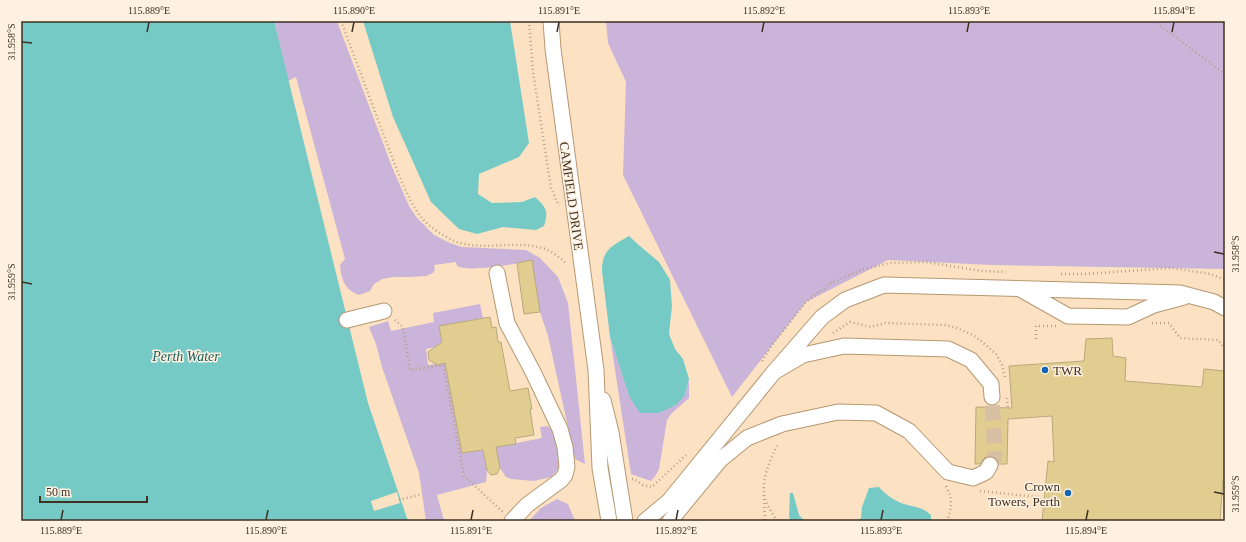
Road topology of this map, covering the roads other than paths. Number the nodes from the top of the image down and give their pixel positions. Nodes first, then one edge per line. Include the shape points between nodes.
1 (551, 21) edge
2 (497, 273) dead end
3 (1020, 289) junction
4 (1190, 295) junction
5 (1225, 308) edge
6 (384, 311) road end
7 (347, 320) dead end
8 (596, 370) junction
9 (774, 372) junction
10 (992, 396) tunnel mouth
11 (990, 465) tunnel mouth
12 (509, 518) edge
13 (609, 521) edge
14 (625, 521) edge
15 (645, 521) edge
16 (670, 521) edge

1 - 8 street, CAMFIELD DRIVE
2 - 12 street via 507,323 560,429 566,447 567,467 561,480
3 - 4 street via 1180,292
3 - 4 street via 1068,316 1128,317 1154,305
3 - 9 street via 884,286 845,300 822,317
4 - 5 street
6 - 7 street
8 - 13 street, CAMFIELD DRIVE via 600,468
8 - 14 street, CAMFIELD DRIVE via 611,432
9 - 10 street via 803,355 844,346 948,349 971,360 991,384
9 - 15 street via 669,501
11 - 16 street via 986,472 973,478 948,472 909,431 876,413 838,412 782,424 747,438 720,460

